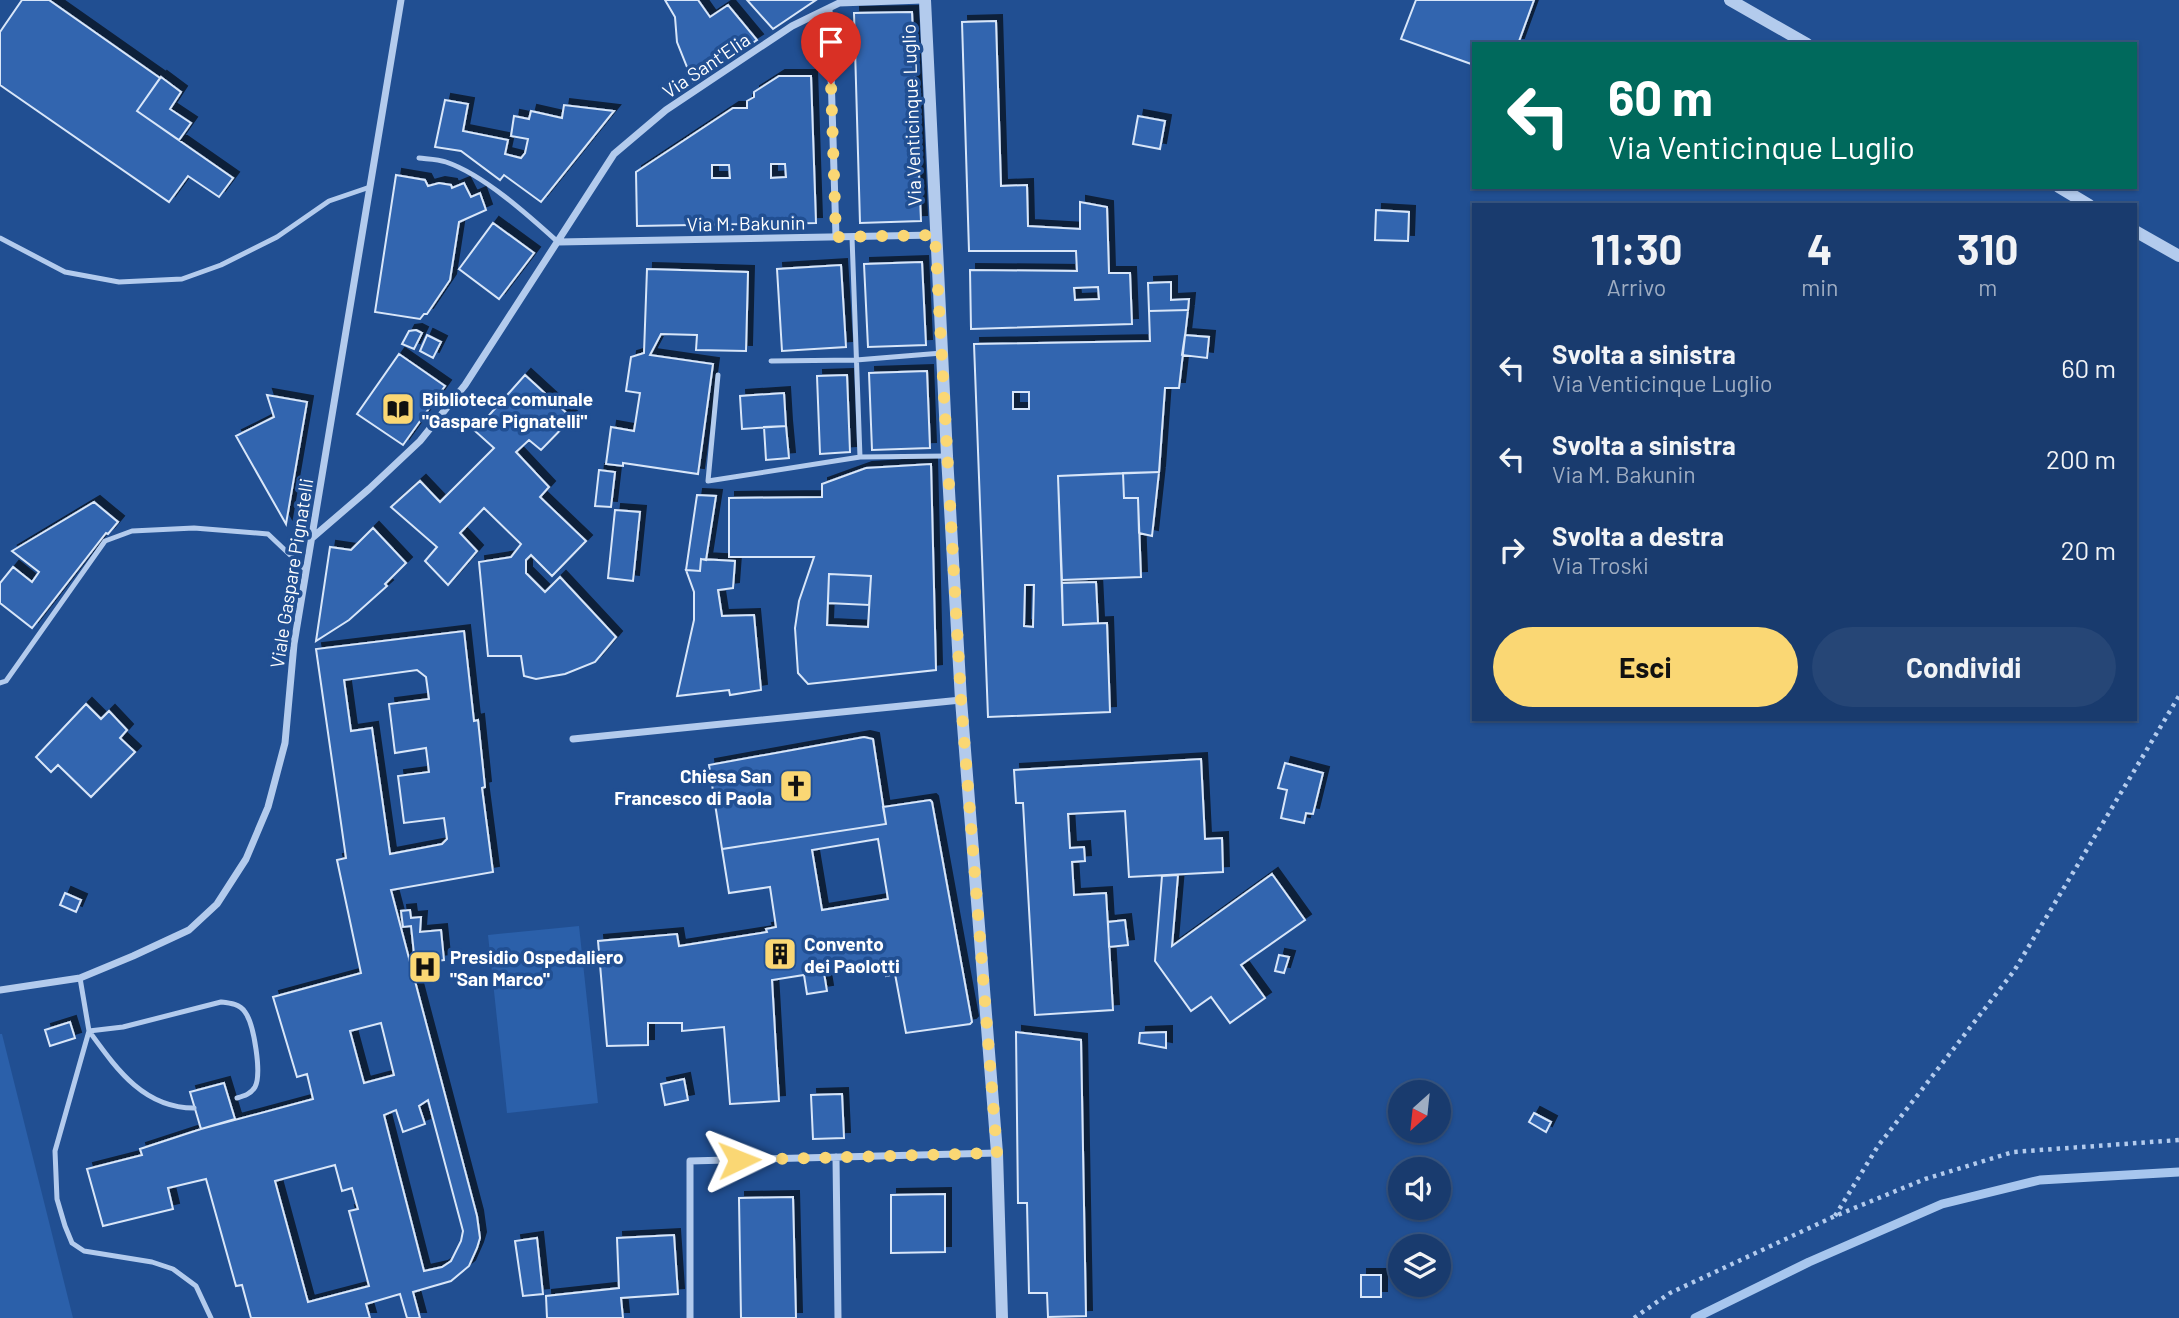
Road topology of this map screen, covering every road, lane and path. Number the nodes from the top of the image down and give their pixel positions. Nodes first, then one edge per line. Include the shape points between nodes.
1 (401, 0) edge
2 (924, 0) edge
3 (1730, 0) edge
4 (829, 8) junction
5 (1804, 42) edge
6 (419, 158) dead end
7 (370, 187) junction
8 (2062, 189) edge
9 (2086, 203) edge
10 (2137, 232) edge
11 (935, 235) junction
12 (836, 237) junction
13 (852, 237) junction
14 (0, 238) edge
15 (558, 242) junction
16 (2179, 256) edge
17 (942, 353) junction
18 (856, 360) junction
19 (771, 361) dead end
20 (718, 375) dead end
21 (947, 456) junction
22 (860, 457) junction
23 (312, 538) junction
24 (306, 570) junction
25 (0, 683) edge
26 (2179, 696) edge
27 (961, 700) junction
28 (573, 739) dead end
29 (80, 978) junction
30 (0, 990) edge
31 (89, 1031) junction
32 (237, 1098) dead end
33 (194, 1108) dead end
34 (2179, 1140) edge
35 (997, 1153) junction
36 (836, 1157) junction
37 (1835, 1216) junction
38 (212, 1318) edge
39 (690, 1318) edge
40 (838, 1318) edge
41 (1002, 1318) edge
42 (1634, 1318) edge

1 - 7 street, Viale Gaspare Pignatelli
2 - 4 street, Via Sant'Elia via 839,3
2 - 11 street, Via Venticinque Luglio
3 - 5 street
4 - 12 street
4 - 15 street, Via Sant'Elia via 792,26 666,110 614,154
6 - 15 lane via 445,161 465,171 497,191
7 - 14 lane via 329,201 276,237 182,279 119,282 65,272
7 - 23 street, Viale Gaspare Pignatelli
8 - 9 street
10 - 16 street
11 - 13 street, Via M. Bakunin
11 - 17 street, Via Venticinque Luglio
12 - 13 street, Via M. Bakunin
12 - 15 street, Via M. Bakunin
13 - 18 lane
15 - 23 street, Via Sant'Elia via 465,385 420,441
17 - 18 lane
17 - 21 street, Via Venticinque Luglio
18 - 19 lane
18 - 22 lane
20 - 22 lane via 708,481
21 - 22 lane
21 - 27 street, Via Venticinque Luglio
23 - 24 street, Viale Gaspare Pignatelli
24 - 25 lane via 268,534 194,528 132,531 105,541 20,663
24 - 29 street, Viale Gaspare Pignatelli via 285,743 268,807 246,859 217,904 189,930
26 - 37 path via 2014,971 1878,1146
27 - 28 street
27 - 35 street, Via Venticinque Luglio
29 - 30 street, Viale Gaspare Pignatelli
29 - 31 lane
31 - 32 lane via 234,1003 250,1021 258,1071 249,1094
31 - 33 lane via 126,1079 142,1092 162,1102
31 - 38 lane via 55,1150 57,1199 72,1242 84,1251 173,1269 196,1286
34 - 37 path via 2013,1152 1926,1179
35 - 36 street
35 - 41 street, Via Venticinque Luglio
36 - 39 street via 690,1161
36 - 40 street
37 - 42 path via 1670,1293

